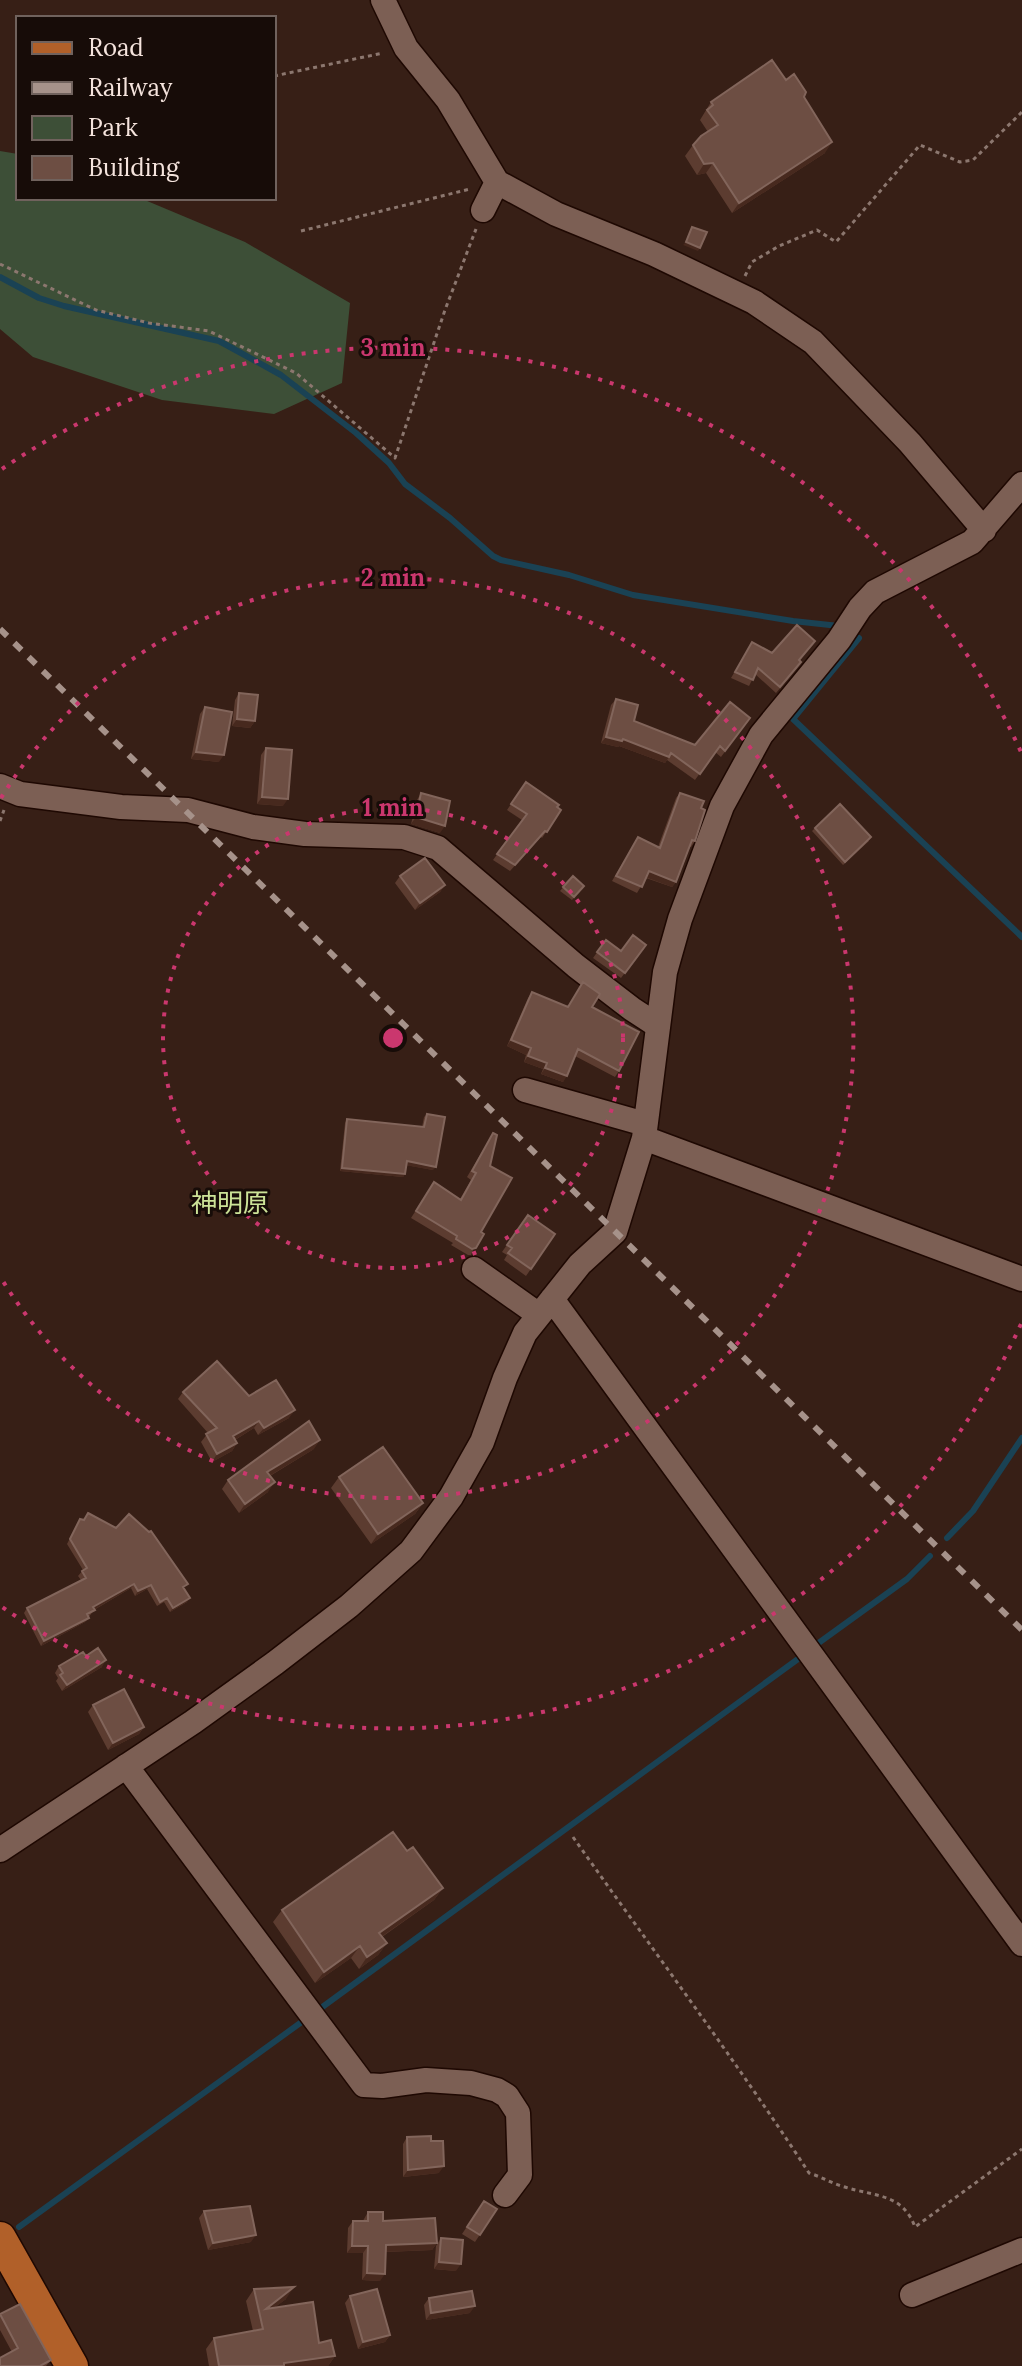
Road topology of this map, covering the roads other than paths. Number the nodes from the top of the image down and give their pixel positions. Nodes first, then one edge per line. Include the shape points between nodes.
1 (383, 0) edge
2 (497, 182) junction
3 (483, 210) road end
4 (1022, 484) edge
5 (984, 530) junction
6 (0, 786) edge
7 (658, 1026) junction
8 (525, 1090) dead end
9 (645, 1131) junction
10 (474, 1269) dead end
11 (1022, 1279) edge
12 (545, 1307) junction
13 (126, 1766) junction
14 (0, 1850) edge
15 (1022, 1944) edge
16 (505, 2195) dead end
17 (0, 2238) edge
18 (1022, 2250) edge
19 (912, 2295) dead end
20 (72, 2366) edge

1 - 2 street via 406,48 448,100
2 - 3 street
2 - 5 street via 556,214 754,302 813,342
4 - 5 street
5 - 7 street via 972,542 875,592 761,735 722,806 699,864 665,972
6 - 7 street via 20,794 121,807 188,810 305,834 404,837 438,848 576,966
7 - 9 street
8 - 9 street
9 - 11 street
9 - 12 street via 615,1232
10 - 12 street
12 - 13 street via 525,1333 482,1442 451,1497 411,1551 275,1663
12 - 15 street
13 - 14 street
13 - 16 street via 364,2085 471,2083 507,2096 518,2113 520,2175
17 - 20 main road
18 - 19 street

